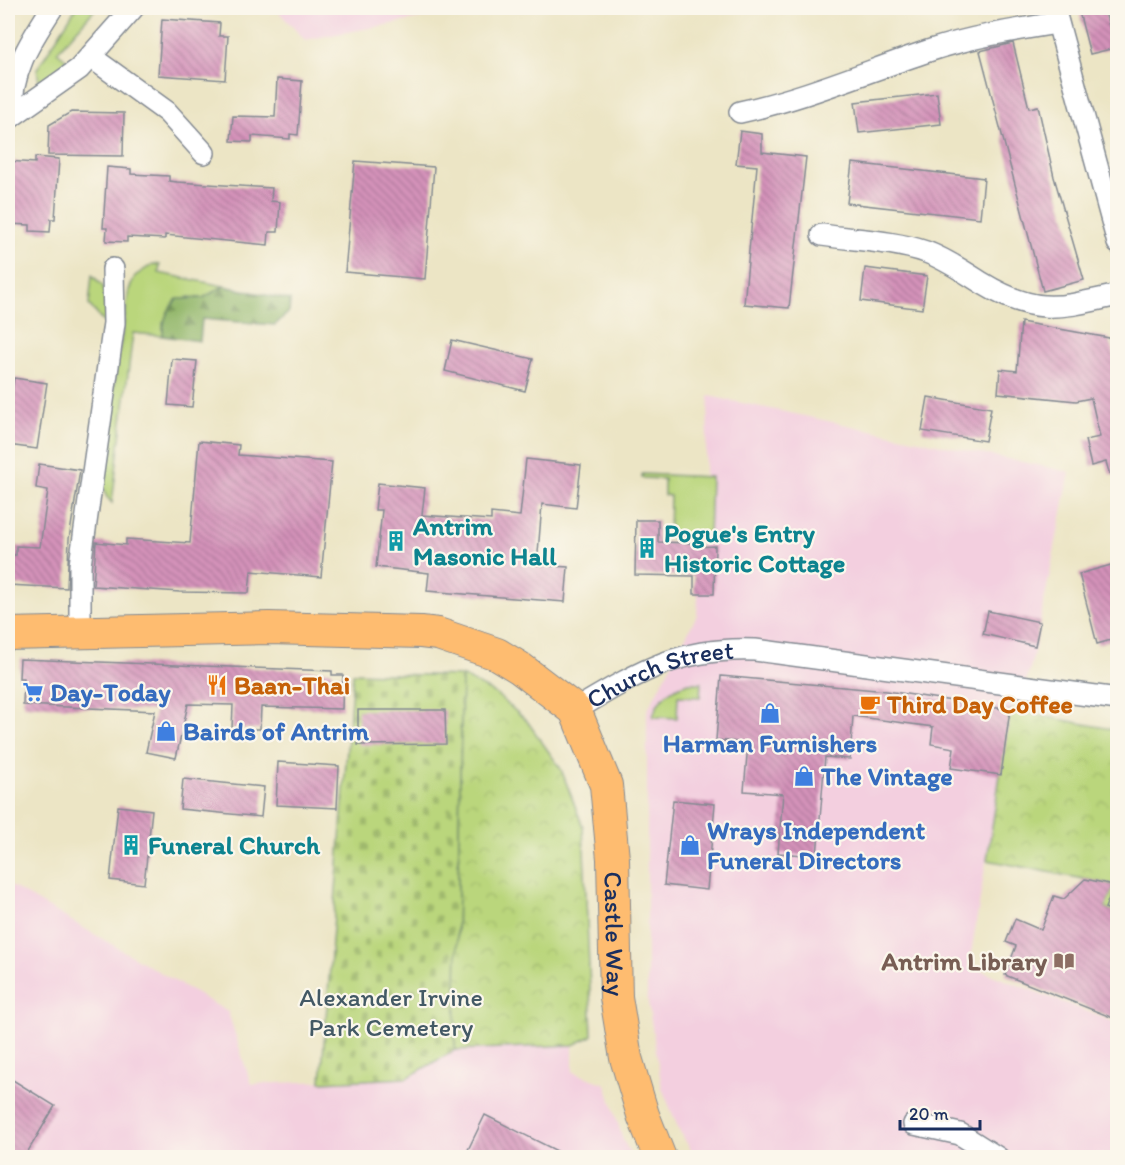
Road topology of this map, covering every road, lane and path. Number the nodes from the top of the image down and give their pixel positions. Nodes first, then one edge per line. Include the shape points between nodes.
1 (52, 8) edge
2 (133, 8) edge
3 (1056, 15) edge
4 (91, 57) junction
5 (740, 112) dead end
6 (9, 118) edge
7 (204, 153) dead end
8 (822, 235) dead end
9 (1118, 243) edge
10 (113, 268) dead end
11 (1118, 295) edge
12 (80, 631) junction
13 (8, 634) edge
14 (1118, 699) edge
15 (575, 710) junction
16 (914, 1124) dead end
17 (660, 1158) edge
18 (998, 1158) edge

1 - 6 street via 21,57
2 - 4 street
3 - 5 street via 930,50 819,91
3 - 9 street
4 - 6 street via 64,82
4 - 7 street via 167,112
8 - 11 street via 927,252 1011,300 1027,305 1055,308
10 - 12 street via 114,323 80,565
12 - 13 main road, Church Street
12 - 15 main road, Church Street via 269,628 438,634 497,654
14 - 15 street, Church Street via 729,649 694,653 655,666
15 - 17 main road, Castle Way via 606,785 613,859 616,997 626,1058
16 - 18 street via 960,1134

